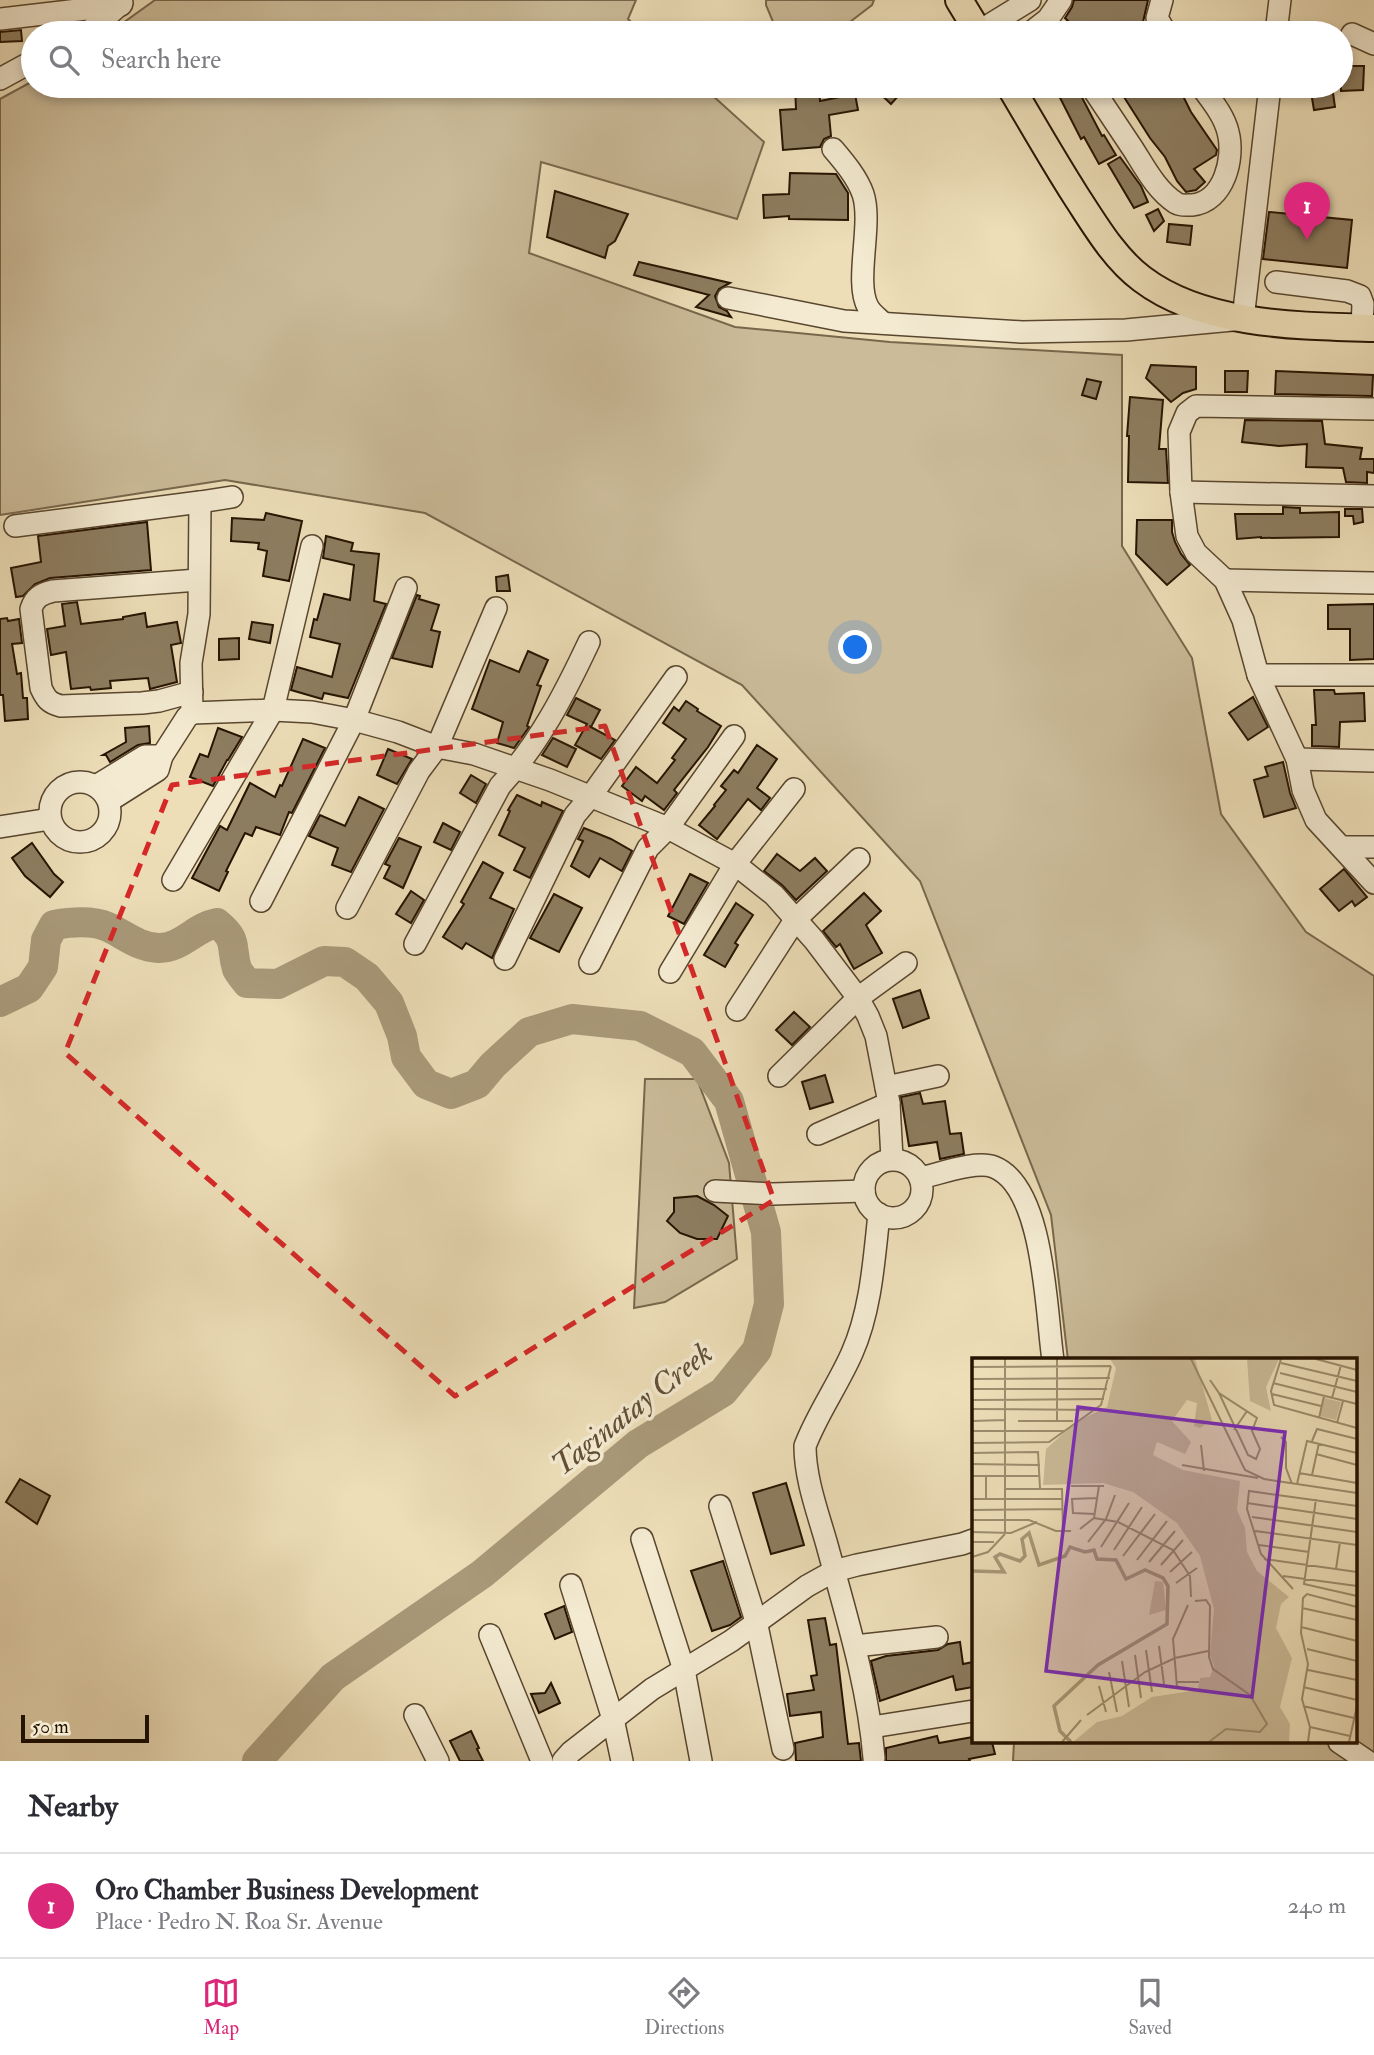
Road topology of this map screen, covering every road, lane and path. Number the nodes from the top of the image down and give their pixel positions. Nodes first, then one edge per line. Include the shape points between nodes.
1 (959, 0) edge
2 (1033, 0) edge
3 (1162, 0) edge
4 (1280, 0) edge
5 (123, 2) edge
6 (1056, 11) edge
7 (0, 19) edge
8 (101, 21) edge
9 (972, 21) edge
10 (999, 21) edge
11 (1159, 21) edge
12 (1277, 21) edge
13 (1353, 34) edge
14 (1374, 44) edge
15 (21, 68) edge
16 (0, 79) edge
17 (1017, 98) edge
18 (1099, 98) edge
19 (1209, 98) edge
20 (1269, 98) edge
21 (833, 149) dead end
22 (1276, 282) dead end
23 (728, 298) dead end
24 (1243, 319) junction
25 (883, 323) junction
26 (1368, 328) edge
27 (1374, 409) edge
28 (1181, 492) junction
29 (232, 496) dead end
30 (1374, 496) edge
31 (200, 502) junction
32 (15, 526) dead end
33 (312, 546) dead end
34 (198, 580) junction
35 (1225, 580) junction
36 (1374, 583) edge
37 (406, 588) dead end
38 (496, 608) dead end
39 (589, 642) dead end
40 (1258, 675) junction
41 (1374, 675) edge
42 (676, 677) dead end
43 (192, 703) junction
44 (273, 710) junction
45 (354, 720) junction
46 (734, 736) dead end
47 (437, 747) junction
48 (1297, 759) junction
49 (1374, 761) edge
50 (517, 768) junction
51 (793, 789) dead end
52 (102, 793) junction
53 (591, 796) junction
54 (50, 819) junction
55 (0, 827) edge
56 (668, 828) junction
57 (1342, 847) junction
58 (1374, 847) edge
59 (859, 859) dead end
60 (735, 864) junction
61 (173, 880) dead end
62 (1374, 883) edge
63 (261, 901) dead end
64 (347, 908) dead end
65 (795, 919) junction
66 (415, 944) dead end
67 (505, 958) dead end
68 (590, 963) dead end
69 (906, 963) dead end
70 (670, 972) dead end
71 (858, 998) junction
72 (737, 1010) dead end
73 (779, 1076) dead end
74 (937, 1076) dead end
75 (888, 1095) junction
76 (818, 1134) dead end
77 (892, 1159) junction
78 (920, 1178) junction
79 (715, 1191) dead end
80 (864, 1191) junction
81 (879, 1214) junction
82 (1053, 1358) edge
83 (720, 1506) dead end
84 (642, 1539) dead end
85 (972, 1540) edge
86 (834, 1571) junction
87 (571, 1585) dead end
88 (756, 1622) junction
89 (490, 1635) dead end
90 (937, 1637) dead end
91 (855, 1646) junction
92 (684, 1670) junction
93 (972, 1712) edge
94 (415, 1715) dead end
95 (614, 1719) junction
96 (872, 1727) junction
97 (1342, 1744) edge
98 (783, 1749) dead end
99 (874, 1758) dead end
100 (438, 1761) edge
101 (542, 1761) edge
102 (563, 1761) edge
103 (622, 1761) edge
104 (701, 1761) edge
105 (1367, 1761) edge

1 - 9 main road
2 - 6 street
2 - 10 street
3 - 11 street
4 - 12 street
5 - 7 street
5 - 8 street
13 - 14 street
15 - 16 street
17 - 24 main road via 1115,253 1142,279 1172,296
18 - 19 street via 1151,177 1179,205 1196,205 1207,199 1220,187 1229,167 1228,130
20 - 24 street
21 - 25 street via 864,196 865,296 868,307
22 - 26 street via 1360,296
23 - 25 street via 844,321
24 - 25 street via 1126,330 1022,332
24 - 26 main road
27 - 28 street via 1196,406 1181,422 1179,432
28 - 30 street
28 - 35 street via 1187,536 1196,553
29 - 31 street
31 - 32 street
31 - 34 street
33 - 44 street
34 - 43 street
34 - 43 street via 53,591 41,594 31,609 41,688 51,703
35 - 36 street
35 - 40 street via 1243,620
37 - 45 street
38 - 47 street
39 - 50 street via 560,703
40 - 41 street
40 - 48 street
42 - 53 street
43 - 44 street
43 - 52 street via 158,770
44 - 45 street
44 - 61 street
45 - 47 street
45 - 63 street
46 - 56 street
47 - 50 street
47 - 64 street via 419,771
48 - 49 street
48 - 57 street via 1308,805
50 - 53 street
50 - 66 street via 500,786
51 - 60 street
52 - 54 street via 86,782 66,785 52,799
52 - 54 street via 111,811 109,821 105,830 89,841 61,836
53 - 56 street
53 - 67 street via 575,815
54 - 55 street
56 - 60 street
56 - 68 street via 648,848
57 - 58 street
57 - 62 street
59 - 65 street
60 - 65 street via 774,895
60 - 70 street
65 - 71 street
65 - 72 street
69 - 71 street
71 - 73 street
71 - 75 street via 876,1036
74 - 75 street
75 - 76 street
75 - 77 street
77 - 78 street via 909,1164
77 - 80 street via 871,1169
78 - 81 street via 922,1194 910,1212 895,1217
78 - 82 street via 985,1165 1011,1179 1041,1254
79 - 80 street
80 - 81 street
81 - 86 street via 862,1328 805,1446
83 - 88 street
84 - 92 street
85 - 86 street
86 - 88 street
86 - 91 street
87 - 95 street
88 - 92 street
88 - 98 street
89 - 101 street
90 - 91 street
91 - 96 street
92 - 95 street
92 - 104 street
93 - 96 street
94 - 100 street
95 - 102 street
95 - 103 street
96 - 99 street
97 - 105 street

